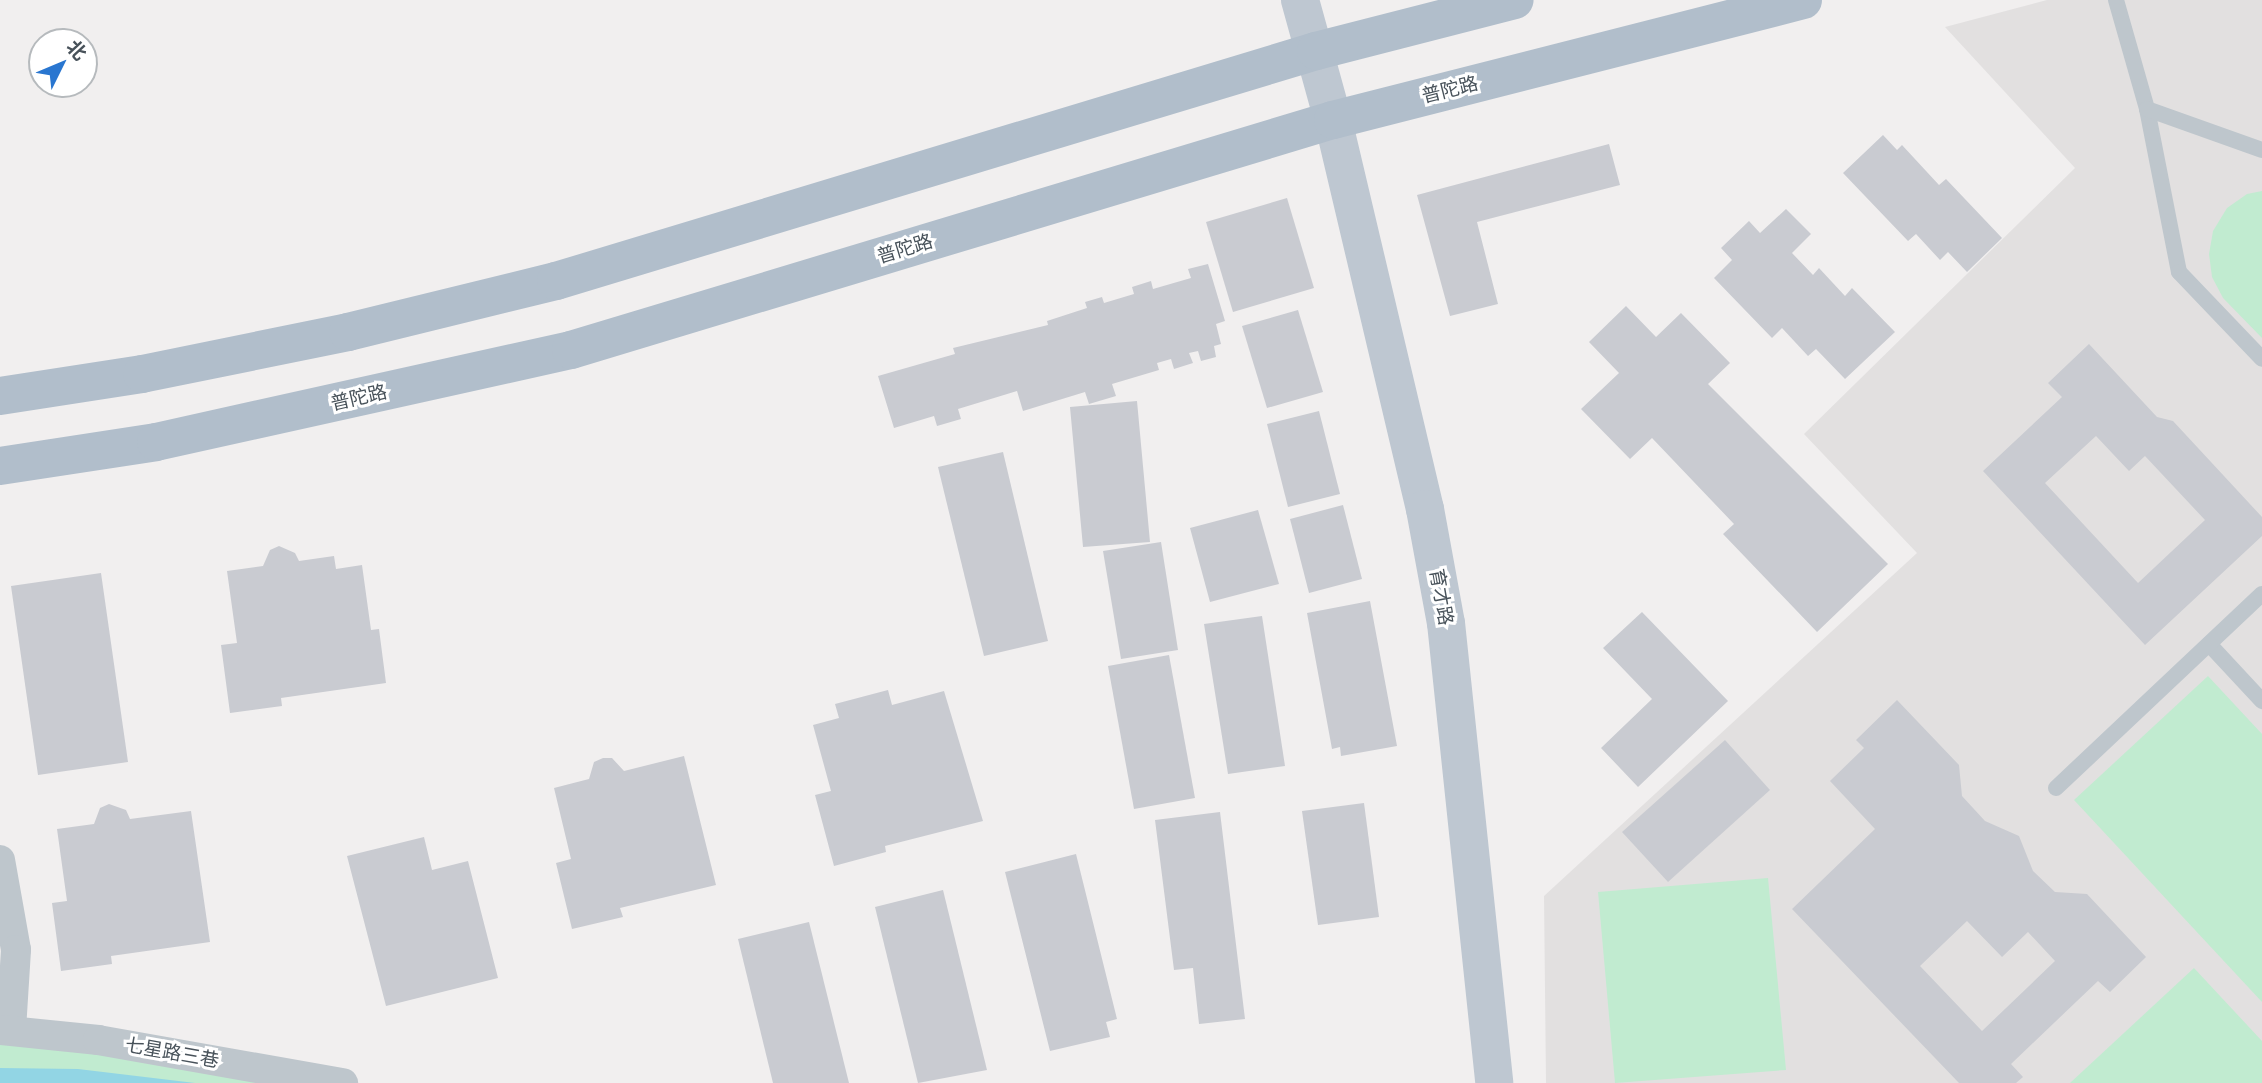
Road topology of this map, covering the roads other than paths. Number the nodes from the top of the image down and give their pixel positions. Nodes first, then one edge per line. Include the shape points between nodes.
1 (1300, 0) edge
2 (1515, 0) edge
3 (1804, 0) edge
4 (2116, 0) edge
5 (1316, 51) junction
6 (2147, 110) junction
7 (1333, 120) junction
8 (2262, 150) edge
9 (2262, 359) edge
10 (0, 396) edge
11 (0, 466) edge
12 (2262, 594) edge
13 (2209, 644) junction
14 (2262, 701) edge
15 (2056, 788) dead end
16 (0, 860) edge
17 (6, 1030) edge
18 (343, 1083) edge
19 (1494, 1083) edge

1 - 5 main road, 育才路
2 - 5 main road
3 - 7 main road, 普陀路
4 - 6 lane
5 - 7 main road, 育才路
5 - 10 main road via 556,281 348,332 142,374
6 - 8 lane
6 - 9 lane via 2179,272
7 - 11 main road, 普陀路 via 571,350 156,442
7 - 19 main road, 育才路 via 1425,509 1447,623
12 - 13 lane
13 - 14 lane
13 - 15 lane
16 - 17 street via 16,950
17 - 18 street, 七星路三巷 via 98,1040

